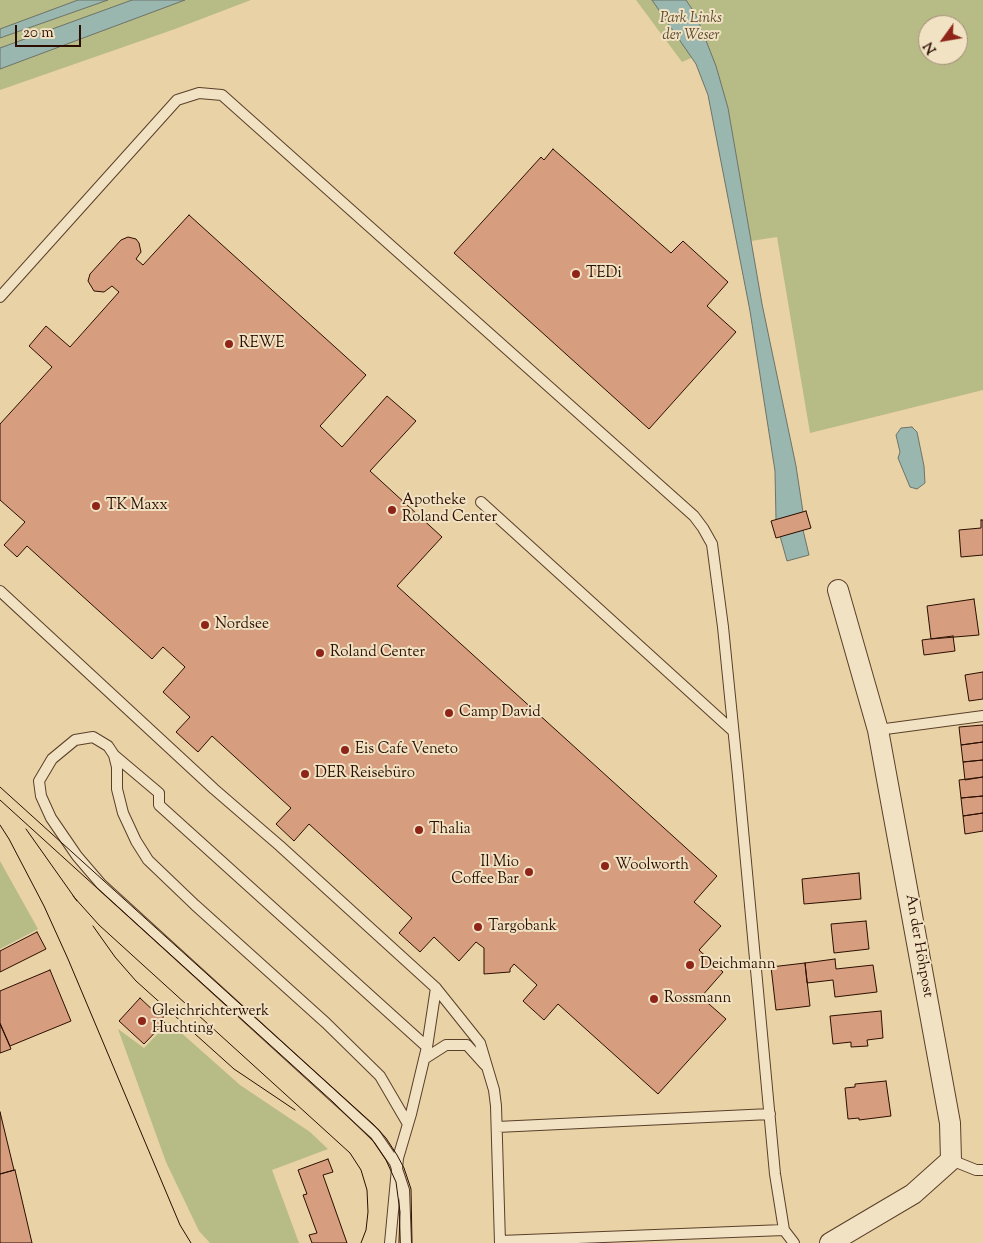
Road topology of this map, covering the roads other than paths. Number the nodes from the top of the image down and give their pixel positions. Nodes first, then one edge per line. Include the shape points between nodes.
1 (0, 297) edge
2 (481, 502) dead end
3 (838, 590) dead end
4 (0, 591) edge
5 (983, 716) edge
6 (732, 730) junction
7 (878, 730) junction
8 (114, 755) junction
9 (436, 988) junction
10 (427, 1047) junction
11 (424, 1059) junction
12 (487, 1068) junction
13 (770, 1114) junction
14 (408, 1124) junction
15 (497, 1127) junction
16 (951, 1160) junction
17 (397, 1169) junction
18 (983, 1170) edge
19 (784, 1230) junction
20 (500, 1242) edge
21 (390, 1243) edge
22 (406, 1243) edge
23 (794, 1243) edge
24 (830, 1243) edge

1 - 6 lane via 177,100 199,93 222,95 694,516 712,544
2 - 6 lane
3 - 7 street, An der Höhpost
4 - 9 lane
5 - 7 lane
6 - 13 lane
7 - 16 street, An der Höhpost via 950,1123
8 - 10 lane via 159,793 159,805
8 - 14 lane via 123,813 148,860 380,1076
8 - 17 lane via 108,746 93,737 75,740 52,759 39,781 41,796 51,818 101,884 375,1134
9 - 10 lane
9 - 12 lane via 480,1043
10 - 11 lane
11 - 12 lane via 446,1045 467,1045
11 - 14 lane
12 - 15 lane via 494,1090
13 - 15 lane
13 - 19 lane
14 - 17 lane
15 - 20 lane
16 - 18 lane
16 - 24 street via 914,1194
17 - 21 lane
17 - 22 lane via 404,1190
19 - 20 lane
19 - 23 lane

